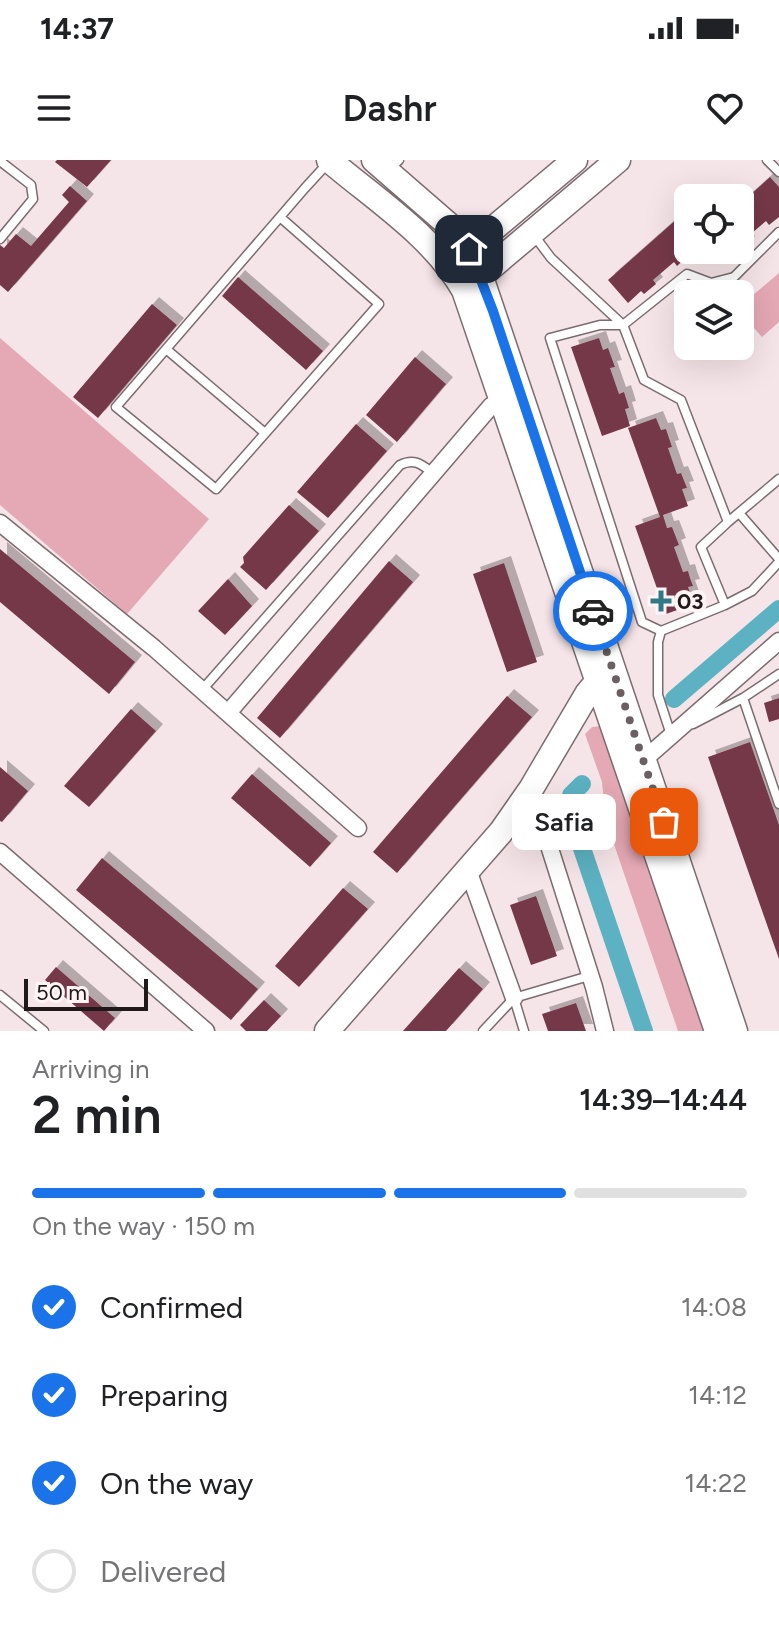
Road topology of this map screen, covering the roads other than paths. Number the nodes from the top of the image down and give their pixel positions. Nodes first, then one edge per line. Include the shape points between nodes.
1 (330, 160) edge
2 (575, 160) edge
3 (618, 160) edge
4 (767, 160) edge
5 (0, 161) edge
6 (387, 164) edge
7 (779, 172) edge
8 (280, 217) junction
9 (531, 232) junction
10 (779, 232) edge
11 (0, 239) edge
12 (469, 249) junction
13 (473, 283) junction
14 (623, 325) junction
15 (166, 349) junction
16 (503, 400) junction
17 (265, 433) junction
18 (433, 474) junction
19 (779, 479) edge
20 (739, 513) junction
21 (728, 522) junction
22 (0, 523) edge
23 (779, 561) edge
24 (725, 605) junction
25 (661, 631) junction
26 (779, 641) edge
27 (779, 674) edge
28 (606, 679) junction
29 (202, 690) junction
30 (743, 698) junction
31 (228, 713) junction
32 (671, 736) junction
33 (636, 765) junction
34 (531, 789) junction
35 (779, 804) edge
36 (358, 828) dead end
37 (0, 852) edge
38 (468, 870) junction
39 (589, 976) junction
40 (0, 995) edge
41 (514, 998) junction
42 (194, 1027) edge
43 (44, 1031) edge
44 (327, 1031) edge
45 (483, 1031) edge
46 (524, 1031) edge
47 (605, 1031) edge
48 (717, 1031) edge
49 (735, 1031) edge

1 - 8 lane
1 - 13 main road
2 - 12 main road
3 - 9 main road
4 - 7 lane
5 - 11 lane via 31,185 33,199
6 - 12 main road
8 - 15 lane
8 - 17 lane via 379,304
9 - 13 main road
9 - 14 lane via 551,258
10 - 14 lane via 734,277 711,283 687,274
12 - 13 main road
13 - 16 main road
13 - 28 main road
14 - 21 lane via 644,380 681,400
14 - 25 lane via 600,325 550,338 642,622
15 - 17 lane
15 - 17 lane via 116,407 216,489
16 - 18 street via 491,406
16 - 28 main road
18 - 29 lane via 418,462 400,465
18 - 31 street
19 - 20 lane
20 - 21 lane
20 - 23 lane
21 - 24 lane via 701,547
22 - 29 street
23 - 24 lane via 752,591
24 - 25 lane
25 - 32 lane via 658,695
26 - 32 street
27 - 30 lane
28 - 33 main road
28 - 34 main road
29 - 31 street
30 - 32 lane
30 - 35 lane
31 - 36 street
32 - 33 street
33 - 48 main road
33 - 49 main road
34 - 38 main road
34 - 39 street
37 - 42 street
38 - 41 street
38 - 44 main road
39 - 41 lane
39 - 47 street
40 - 43 lane
41 - 45 lane
41 - 46 lane

